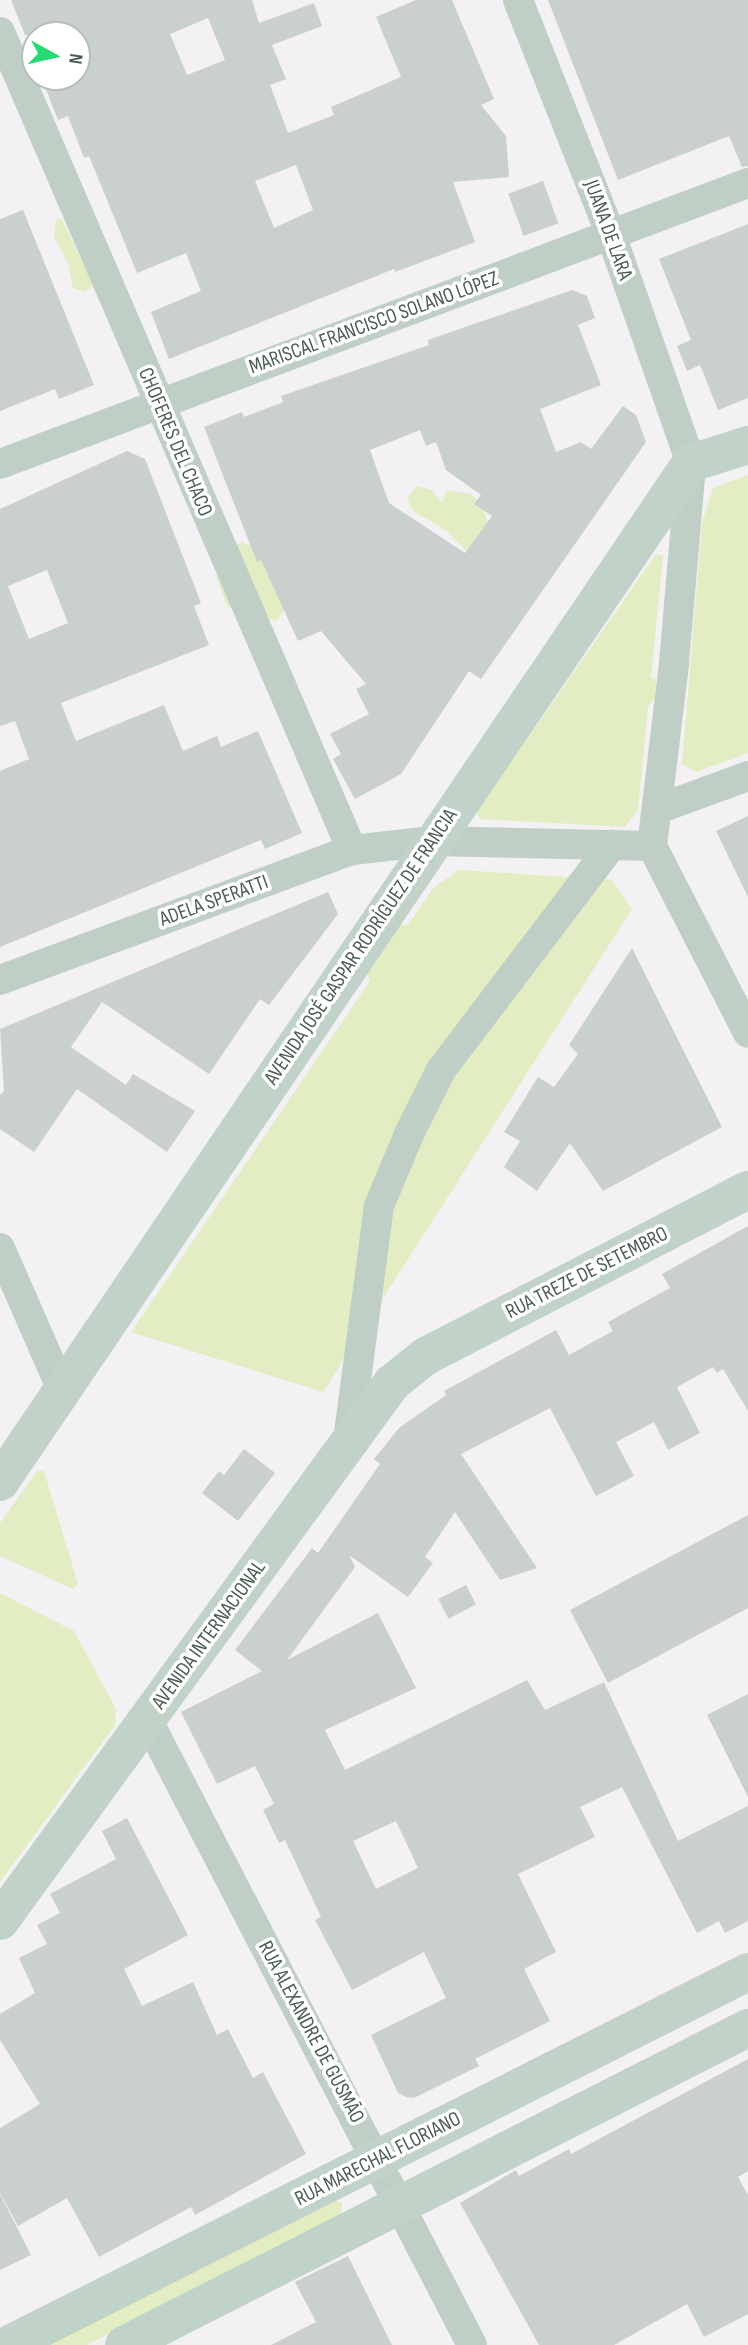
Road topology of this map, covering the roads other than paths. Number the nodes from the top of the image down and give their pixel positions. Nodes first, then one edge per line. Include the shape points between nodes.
1 (518, 0) edge
2 (0, 32) edge
3 (748, 183) edge
4 (611, 235) junction
5 (158, 404) junction
6 (748, 445) edge
7 (691, 463) junction
8 (0, 464) edge
9 (748, 776) edge
10 (657, 809) junction
11 (432, 841) junction
12 (612, 845) junction
13 (652, 846) junction
14 (352, 850) junction
15 (0, 980) edge
16 (748, 1033) edge
17 (748, 1190) edge
18 (0, 1248) edge
19 (426, 1356) joint
20 (62, 1390) junction
21 (348, 1441) junction
22 (0, 1482) edge
23 (148, 1721) junction
24 (0, 1921) edge
25 (748, 1972) edge
26 (748, 2028) edge
27 (586, 2054) junction
28 (608, 2099) junction
29 (378, 2160) junction
30 (400, 2205) junction
31 (8, 2345) edge
32 (124, 2345) edge
33 (472, 2345) edge

1 - 4 street, JUANA DE LARA
2 - 5 street, CHOFERES DEL CHACO
3 - 4 street, MARISCAL FRANCISCO SOLANO LÓPEZ
4 - 5 street, MARISCAL FRANCISCO SOLANO LÓPEZ
4 - 7 street, JUANA DE LARA
5 - 8 street, MARISCAL FRANCISCO SOLANO LÓPEZ
5 - 14 street, CHOFERES DEL CHACO
6 - 7 main road
7 - 10 street
7 - 11 main road, AVENIDA JOSÉ GASPAR RODRÍGUEZ DE FRANCIA
9 - 10 street
10 - 13 street
11 - 12 street, ADELA SPERATTI
11 - 14 street, ADELA SPERATTI
11 - 20 main road, AVENIDA JOSÉ GASPAR RODRÍGUEZ DE FRANCIA
12 - 13 street, ADELA SPERATTI
12 - 21 street via 440,1070 411,1132 379,1206
13 - 16 street
14 - 15 street, ADELA SPERATTI
17 - 19 main road, RUA TREZE DE SETEMBRO
18 - 20 street
19 - 21 main road, AVENIDA INTERNACIONAL via 391,1383
20 - 22 main road, AVENIDA JOSÉ GASPAR RODRÍGUEZ DE FRANCIA
21 - 23 main road, AVENIDA INTERNACIONAL
23 - 24 main road, AVENIDA INTERNACIONAL
23 - 29 street, RUA ALEXANDRE DE GUSMÃO
25 - 27 main road, RUA MARECHAL FLORIANO
26 - 28 main road
27 - 28 main road
27 - 29 main road, RUA MARECHAL FLORIANO
28 - 30 main road
29 - 30 street, RUA ALEXANDRE DE GUSMÃO
29 - 31 main road, RUA MARECHAL FLORIANO
30 - 32 main road
30 - 33 street, RUA ALEXANDRE DE GUSMÃO

